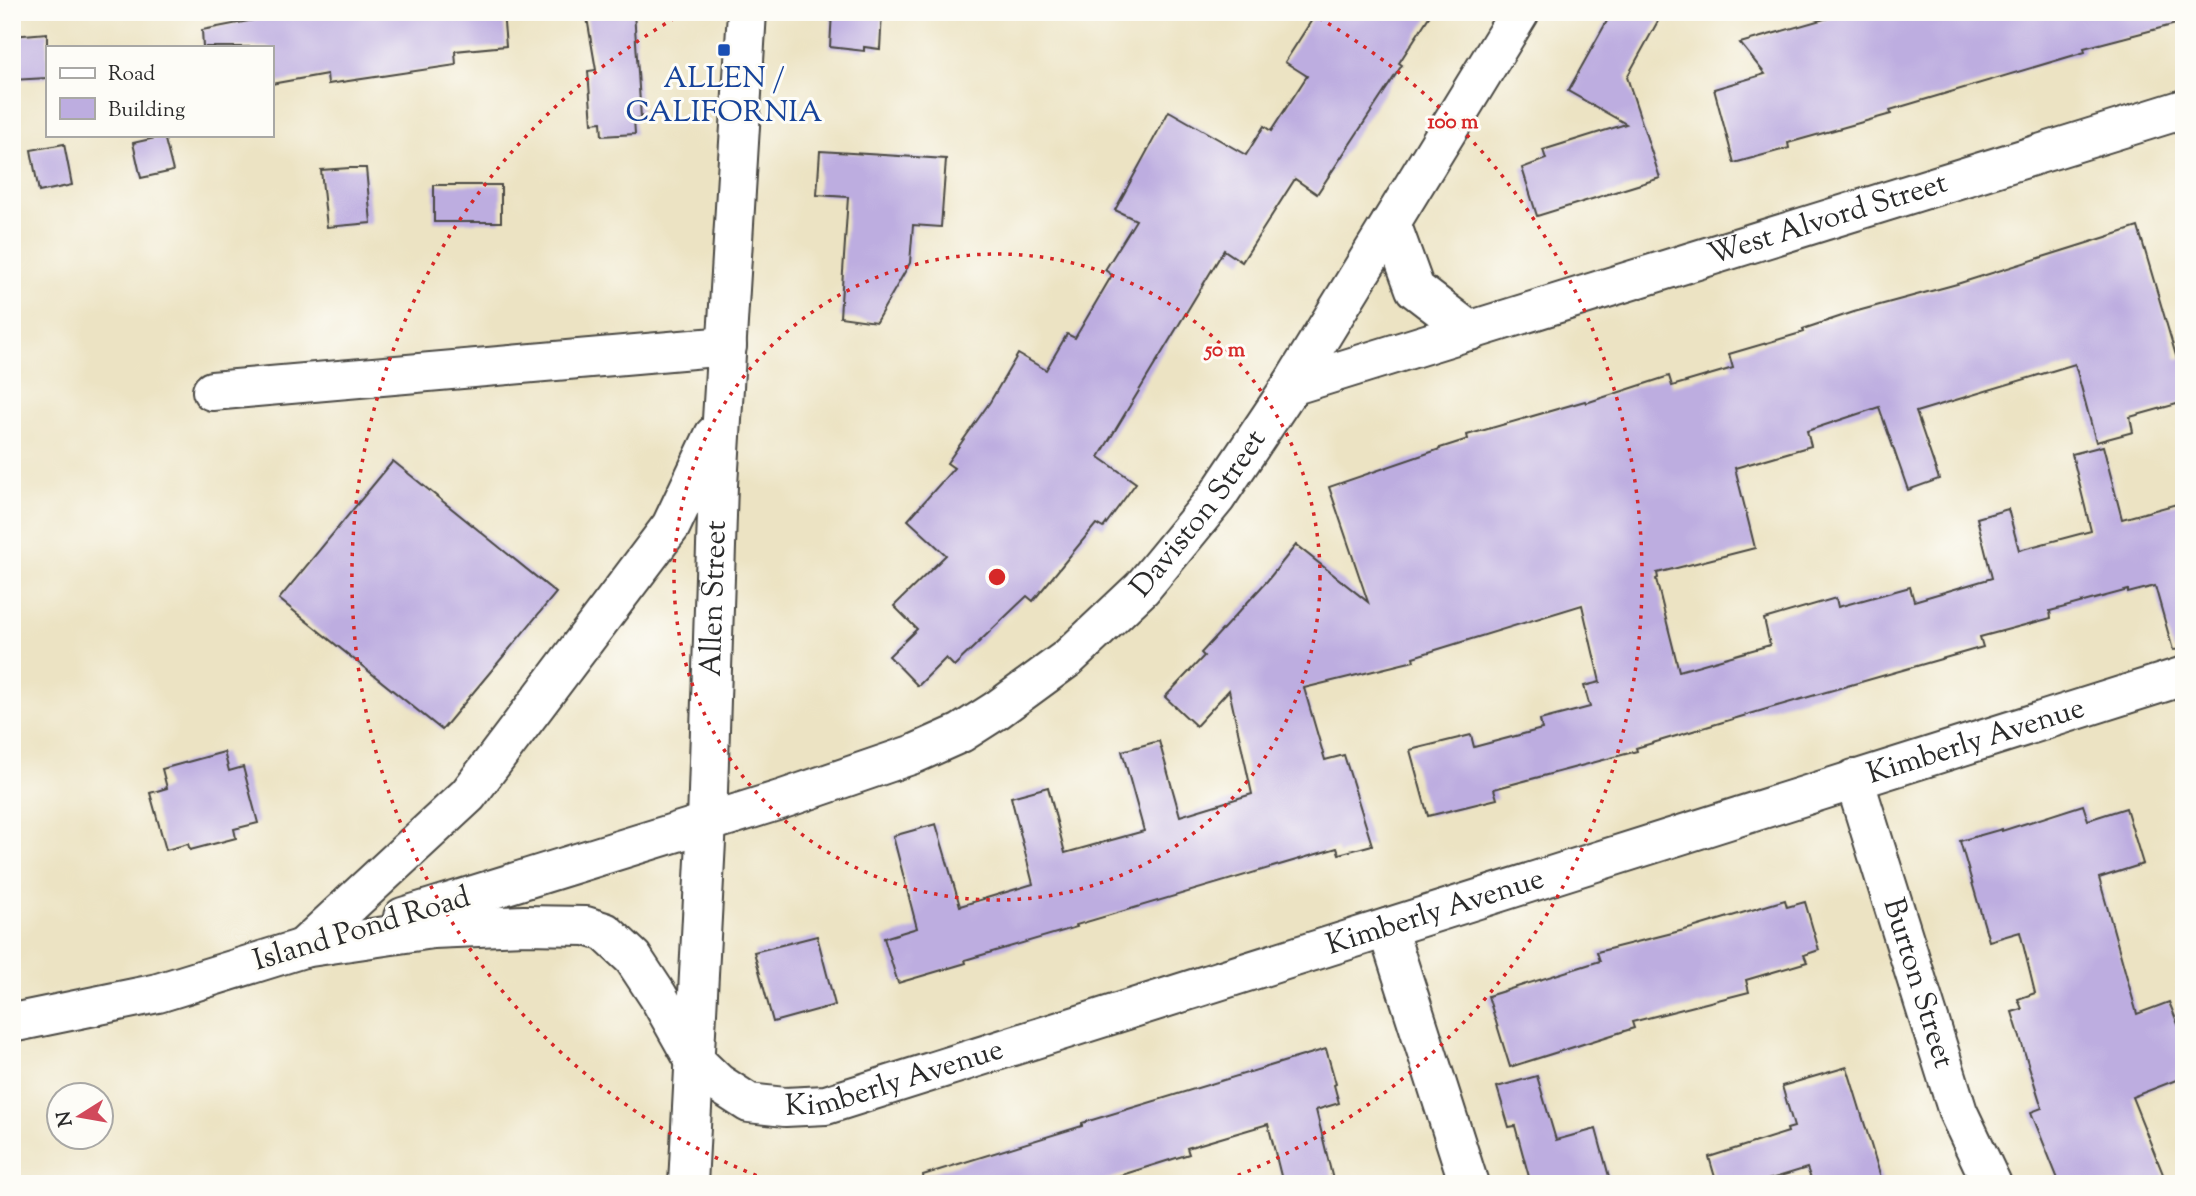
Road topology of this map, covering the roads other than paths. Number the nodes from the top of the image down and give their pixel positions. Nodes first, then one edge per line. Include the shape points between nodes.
1 (747, 12) edge
2 (1520, 12) edge
3 (2184, 109) edge
4 (1391, 223) junction
5 (1470, 331) junction
6 (727, 346) junction
7 (1291, 386) junction
8 (212, 391) dead end
9 (722, 419) junction
10 (2184, 676) edge
11 (1854, 779) junction
12 (707, 822) junction
13 (1387, 928) junction
14 (303, 948) junction
15 (12, 1023) edge
16 (694, 1060) junction
17 (688, 1184) edge
18 (1469, 1184) edge
19 (1992, 1184) edge

1 - 6 main road, Allen Street
2 - 4 main road, Daviston Street
3 - 5 main road, West Alvord Street
4 - 5 main road via 1415,289
4 - 7 main road, Daviston Street
5 - 7 main road, West Alvord Street
6 - 8 main road
6 - 9 main road, Allen Street
7 - 12 main road, Daviston Street via 1175,550 1068,659 961,733 815,789
9 - 12 main road, Allen Street
9 - 14 main road via 671,526 468,795
10 - 11 main road, Kimberly Avenue
11 - 13 main road, Kimberly Avenue
11 - 19 main road, Burton Street via 1958,1112
12 - 14 main road, Island Pond Road
12 - 16 main road, Allen Street
13 - 16 main road, Kimberly Avenue via 827,1105 749,1103
13 - 18 main road
14 - 15 main road, Island Pond Road via 158,993
14 - 16 main road via 433,929 586,926 605,932 633,958
16 - 17 main road, Allen Street

